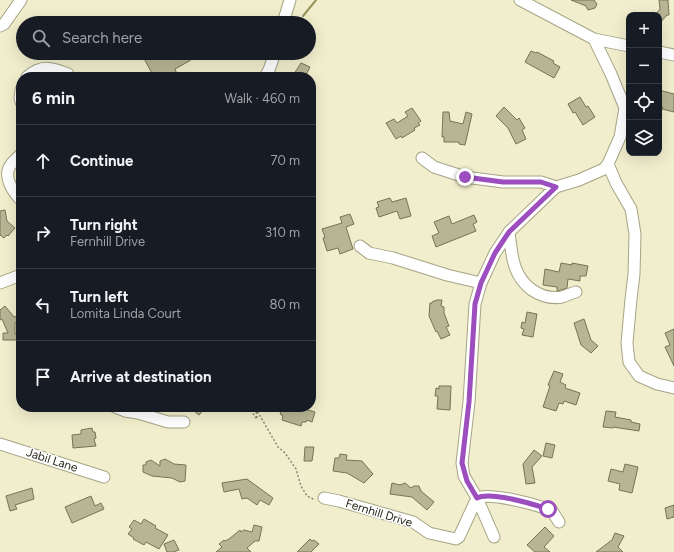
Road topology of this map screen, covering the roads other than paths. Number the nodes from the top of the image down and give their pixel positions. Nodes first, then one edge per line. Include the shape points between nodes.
1 (22, 0) edge
2 (290, 0) edge
3 (520, 0) edge
4 (285, 16) edge
5 (0, 26) edge
6 (594, 39) junction
7 (626, 45) edge
8 (662, 53) edge
9 (674, 55) edge
10 (273, 60) edge
11 (34, 72) edge
12 (62, 72) edge
13 (268, 72) edge
14 (422, 158) dead end
15 (16, 159) edge
16 (608, 164) junction
17 (556, 187) junction
18 (16, 194) edge
19 (509, 232) junction
20 (360, 246) dead end
21 (16, 277) edge
22 (481, 283) junction
23 (0, 284) edge
24 (576, 292) dead end
25 (674, 388) edge
26 (129, 412) edge
27 (184, 422) dead end
28 (0, 444) edge
29 (104, 477) dead end
30 (324, 498) road end
31 (477, 498) junction
32 (559, 522) dead end
33 (494, 537) dead end

1 - 5 street
2 - 4 street
3 - 6 street
6 - 7 street
6 - 16 street via 625,108 620,137
8 - 9 street
10 - 13 street
11 - 12 street via 44,68
14 - 17 street via 434,167 465,177 503,182 541,182
15 - 18 street via 7,173 10,187
16 - 17 street via 604,169 580,180
16 - 25 street via 631,209 634,234 634,274 627,343 629,362 639,376
17 - 19 street
19 - 22 street via 495,253
19 - 24 street via 512,259 524,283 542,296 562,297
20 - 22 street via 369,253
21 - 23 street
22 - 31 street via 475,304 469,402 462,463 467,481
26 - 27 street via 168,422
28 - 29 street, Jabil Lane
30 - 31 street, Fernhill Drive via 413,522 429,533 456,539
31 - 32 street via 494,496 548,509
31 - 33 street

